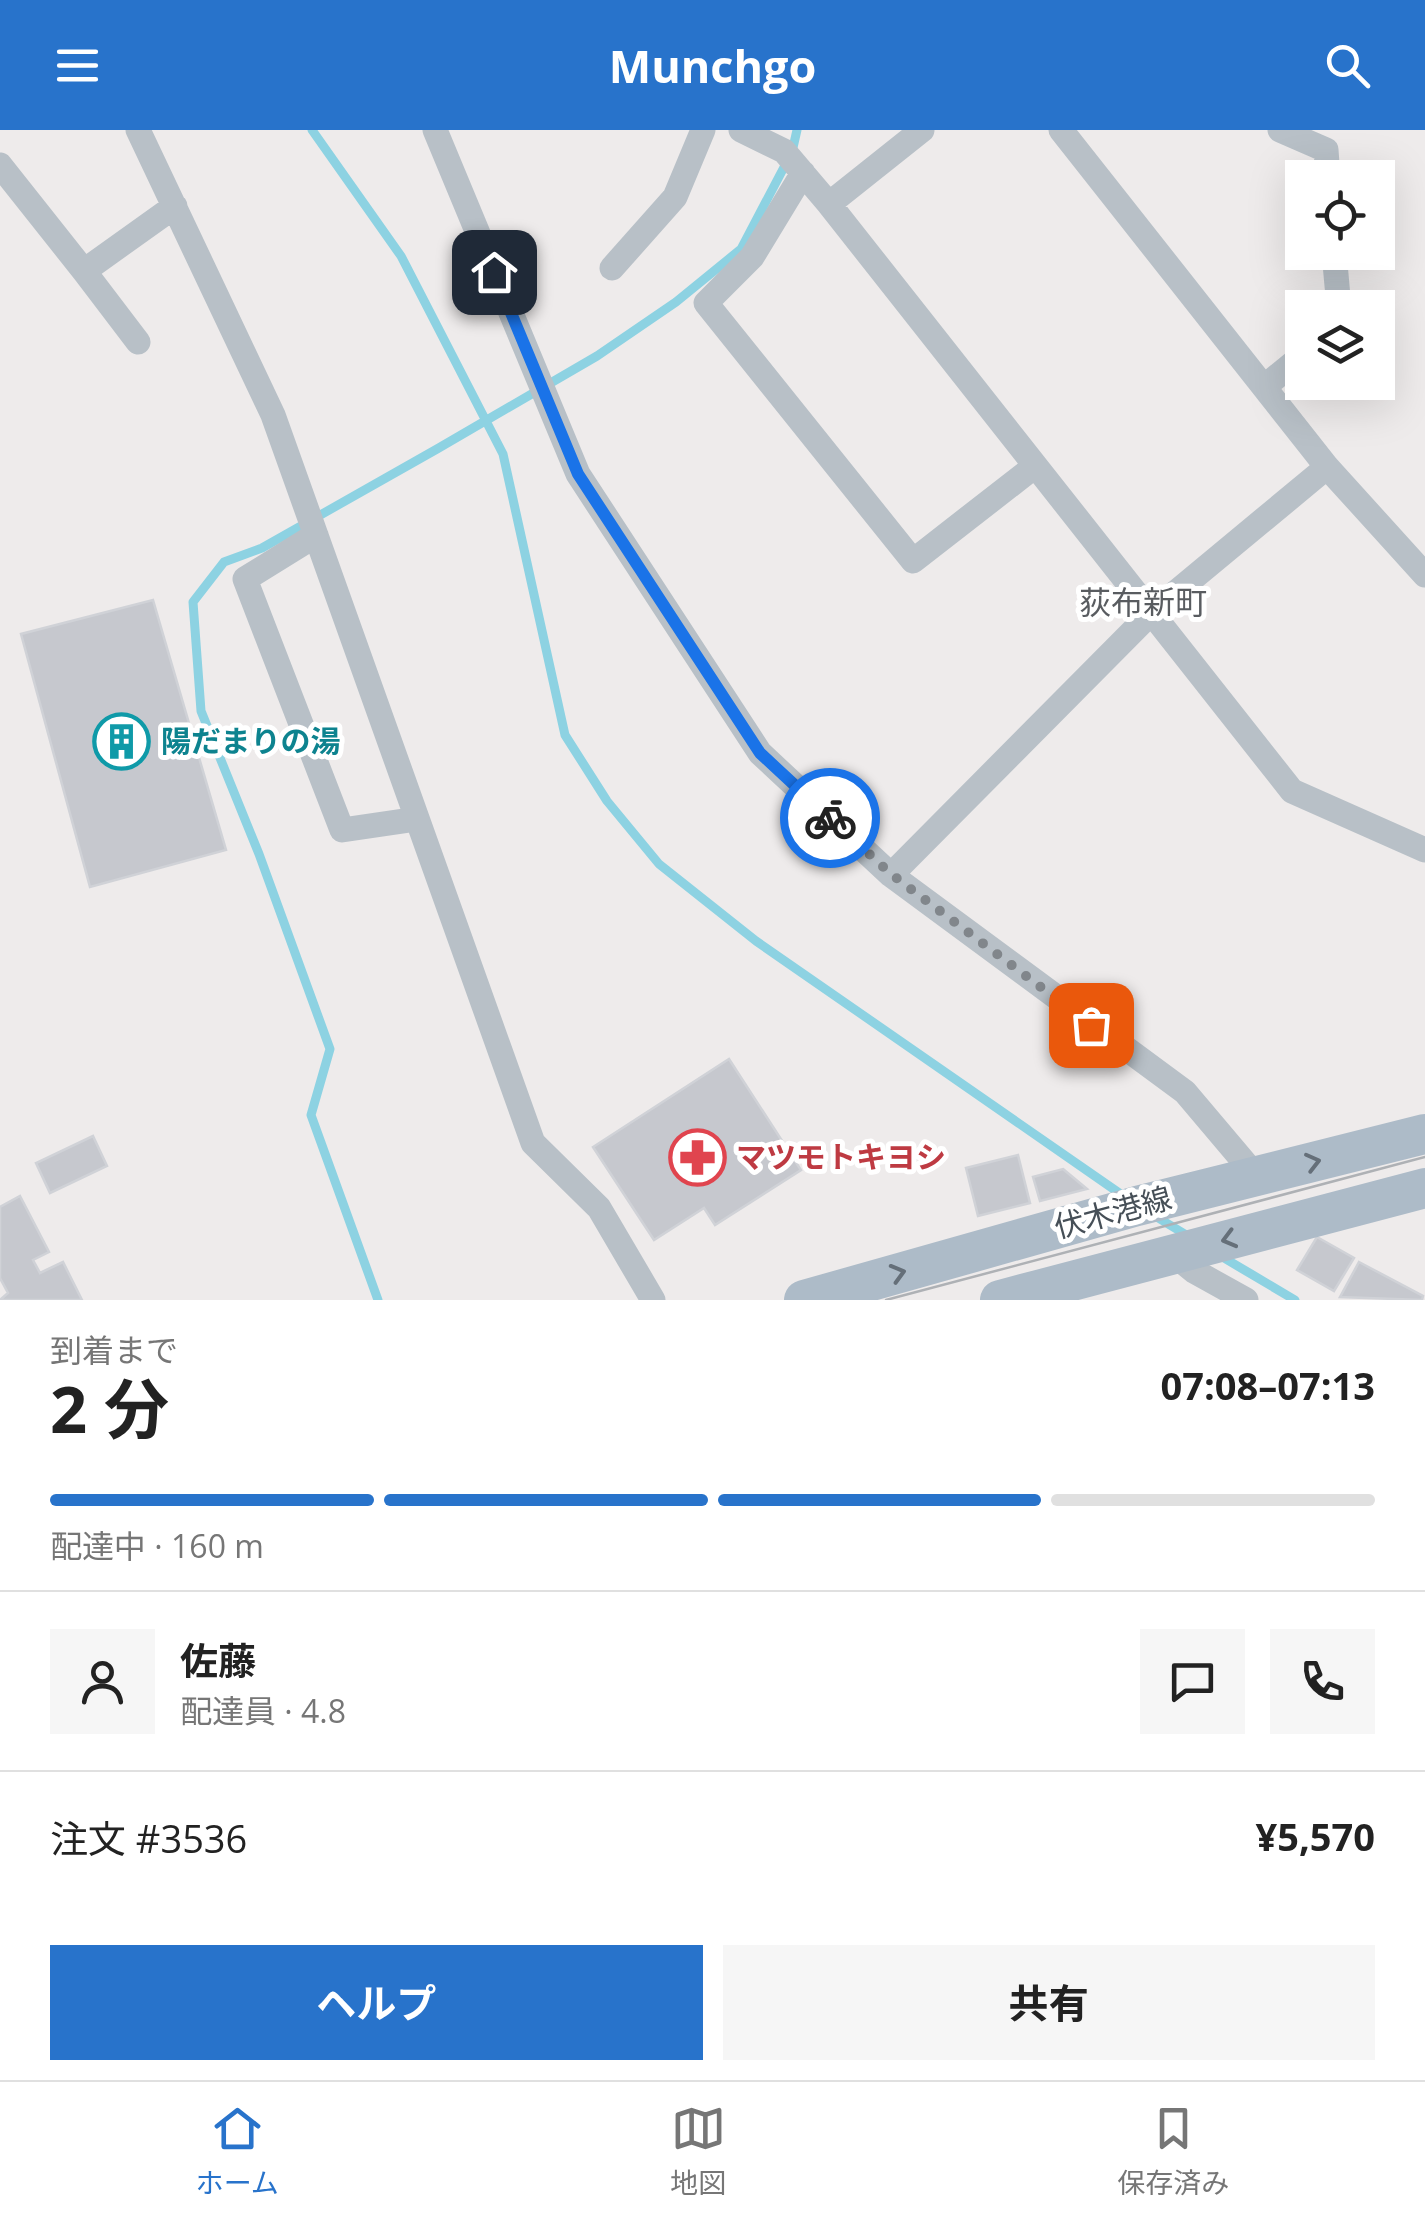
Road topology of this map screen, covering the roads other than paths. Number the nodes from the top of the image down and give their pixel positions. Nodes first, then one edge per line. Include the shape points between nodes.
1 (138, 130) edge
2 (435, 130) edge
3 (703, 130) edge
4 (740, 130) edge
5 (922, 130) edge
6 (1062, 130) edge
7 (1280, 130) edge
8 (1327, 160) edge
9 (0, 166) edge
10 (803, 174) junction
11 (829, 204) junction
12 (176, 206) junction
13 (612, 268) dead end
14 (84, 271) junction
15 (138, 342) dead end
16 (1285, 370) edge
17 (1264, 388) junction
18 (1035, 466) junction
19 (1326, 467) junction
20 (316, 535) junction
21 (1425, 574) edge
22 (1151, 613) junction
23 (418, 819) junction
24 (1425, 850) edge
25 (891, 874) junction
26 (1425, 1134) edge
27 (1256, 1176) junction
28 (1425, 1188) edge
29 (1173, 1254) junction
30 (653, 1300) edge
31 (804, 1300) edge
32 (1000, 1300) edge
33 (1246, 1300) edge

1 - 12 street
2 - 25 street via 578,474 760,753
3 - 13 street via 675,197
4 - 10 street via 784,151
5 - 11 street
6 - 17 street
7 - 8 street via 1326,150
9 - 14 street
10 - 11 street
10 - 18 street via 752,258 706,302 913,561
11 - 18 street
12 - 14 street
12 - 20 street via 273,414
14 - 15 street
16 - 17 street
17 - 19 street
18 - 22 street
19 - 21 street
19 - 22 street
20 - 23 street
20 - 23 street via 245,578 342,830
22 - 24 street via 1292,790
22 - 25 street
23 - 30 street via 533,1143 599,1208
25 - 27 street via 1185,1092
27 -> 26 main road, 伏木港線
31 -> 27 main road, 伏木港線
28 -> 29 main road, 伏木港線
29 - 32 main road, 伏木港線
29 - 33 street

